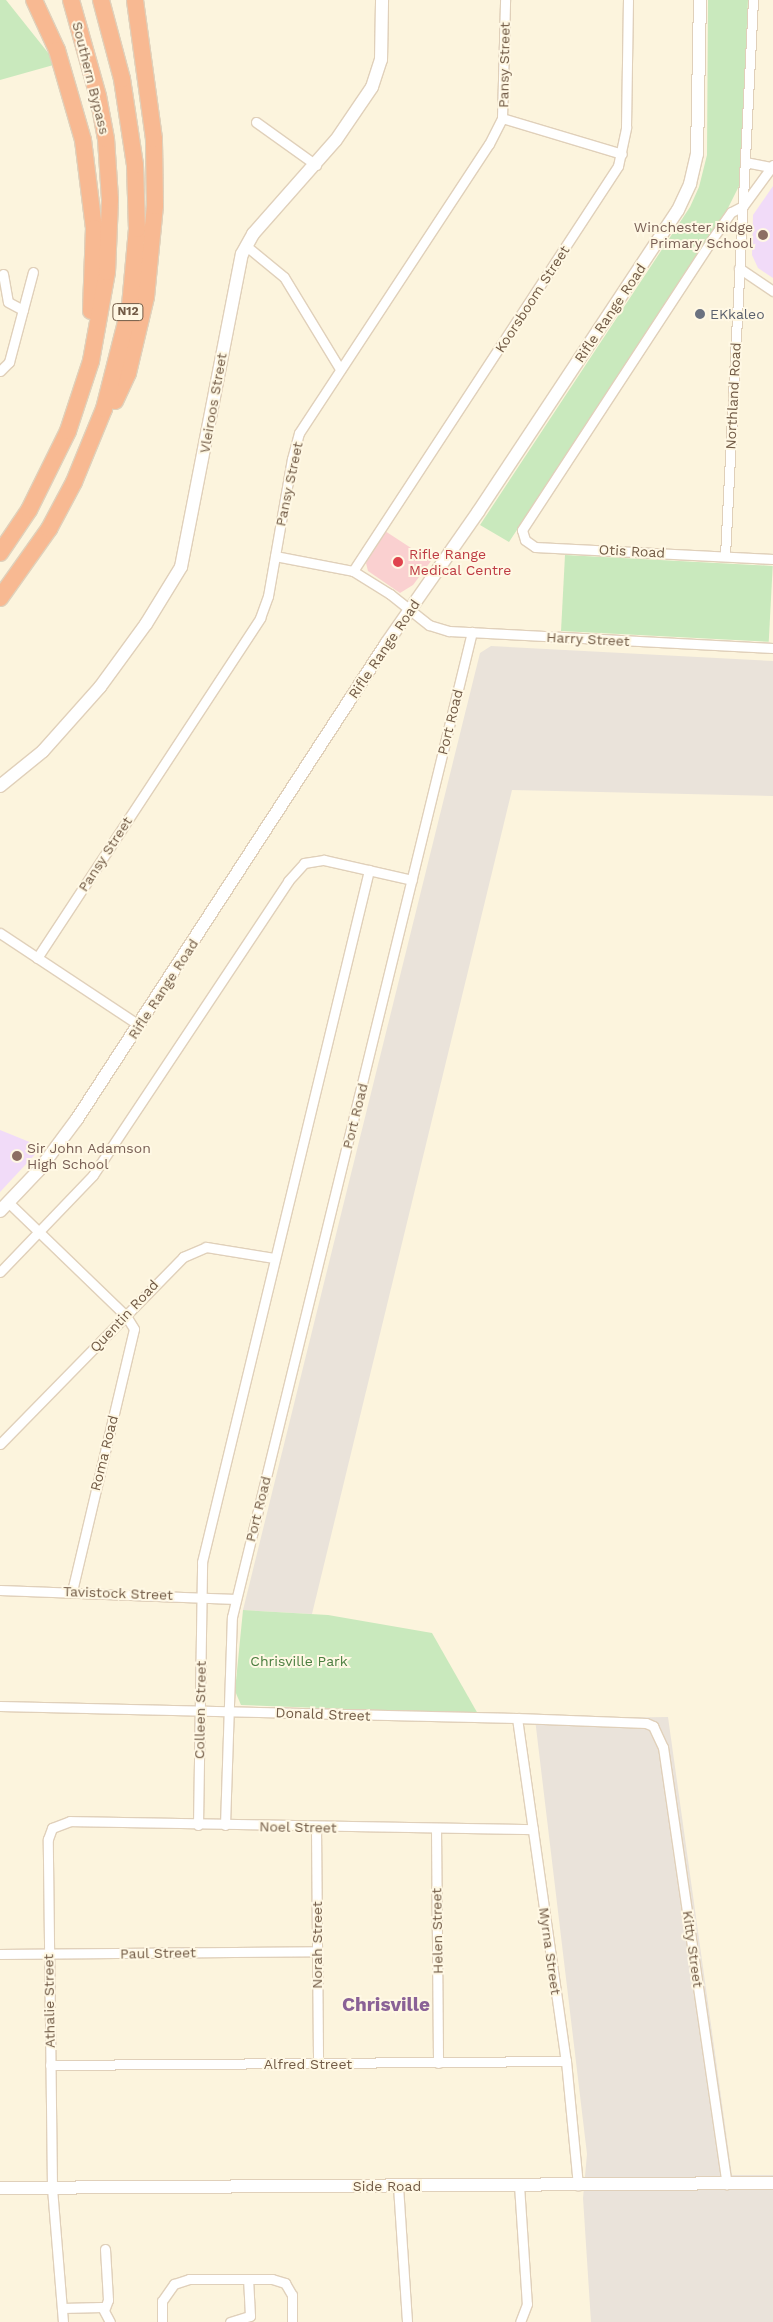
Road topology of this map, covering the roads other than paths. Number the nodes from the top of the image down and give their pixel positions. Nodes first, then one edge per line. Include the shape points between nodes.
1 (34, 0) edge
2 (72, 0) edge
3 (100, 0) edge
4 (135, 0) edge
5 (382, 0) edge
6 (505, 0) edge
7 (628, 0) edge
8 (700, 0) edge
9 (753, 0) edge
10 (502, 118) junction
11 (256, 122) dead end
12 (622, 154) junction
13 (745, 162) junction
14 (316, 165) junction
15 (772, 166) edge
16 (743, 206) junction
17 (246, 245) junction
18 (740, 268) junction
19 (33, 272) dead end
20 (3, 274) dead end
21 (773, 291) edge
22 (4, 302) edge
23 (23, 310) junction
24 (91, 361) junction
25 (340, 369) junction
26 (0, 371) edge
27 (94, 436) junction
28 (0, 553) edge
29 (275, 556) junction
30 (725, 556) junction
31 (773, 559) edge
32 (353, 571) junction
33 (0, 598) edge
34 (410, 608) junction
35 (472, 632) junction
36 (773, 648) edge
37 (0, 786) edge
38 (369, 870) junction
39 (412, 880) junction
40 (0, 933) edge
41 (36, 958) junction
42 (139, 1025) junction
43 (4, 1207) edge
44 (38, 1233) junction
45 (274, 1258) junction
46 (0, 1272) edge
47 (126, 1316) junction
48 (0, 1444) edge
49 (0, 1590) edge
50 (72, 1592) junction
51 (200, 1596) junction
52 (236, 1599) junction
53 (0, 1706) edge
54 (200, 1711) junction
55 (227, 1711) junction
56 (517, 1718) junction
57 (646, 1723) joint
58 (62, 1822) joint
59 (198, 1825) junction
60 (225, 1825) junction
61 (316, 1827) junction
62 (436, 1828) junction
63 (533, 1829) junction
64 (317, 1951) junction
65 (0, 1954) edge
66 (48, 1954) junction
67 (566, 2061) junction
68 (318, 2064) junction
69 (438, 2064) junction
70 (50, 2065) junction
71 (773, 2183) edge
72 (727, 2184) junction
73 (519, 2185) junction
74 (578, 2185) junction
75 (398, 2186) junction
76 (52, 2187) junction
77 (0, 2188) edge
78 (105, 2249) dead end
79 (248, 2279) junction
80 (62, 2308) junction
81 (105, 2308) junction
82 (63, 2322) edge
83 (110, 2322) edge
84 (162, 2322) edge
85 (230, 2322) edge
86 (292, 2322) edge
87 (406, 2322) edge
88 (520, 2322) edge

1 - 24 highway via 64,71 88,170 94,237
2 - 24 highway, Southern Bypass / N12 via 98,96 109,167 107,272
3 - 27 highway, Southern Bypass / N12 via 122,79 130,123 137,228 122,344
4 - 27 highway via 154,139 151,258 146,297 128,373
5 - 14 street, Vleiroos Street via 382,48 378,74 345,129
6 - 10 street, Pansy Street
7 - 12 street, Koorsboom Street via 626,127
8 - 34 street, Rifle Range Road via 698,148 694,173 684,199
9 - 13 street
10 - 12 street
10 - 25 street, Pansy Street via 484,152
11 - 14 street
12 - 32 street, Koorsboom Street via 602,195
13 - 15 street
13 - 16 street
14 - 17 street, Vleiroos Street
15 - 16 street
16 - 18 street, Northland Road
16 - 30 street, Otis Road via 731,212 724,222 522,530 525,540 539,547
17 - 25 street via 284,277
17 - 37 street, Vleiroos Street via 234,284 190,533 180,567 146,624 100,687 43,751
18 - 21 street
18 - 30 street, Northland Road
19 - 23 street
20 - 22 street
22 - 23 street
23 - 26 street via 9,362
24 - 28 highway, Southern Bypass / N12 via 57,455 29,510
25 - 29 street, Pansy Street via 297,440
27 - 33 highway, Southern Bypass / N12 via 48,529
29 - 32 street
29 - 41 street, Pansy Street via 268,596 260,618
30 - 31 street, Otis Road
32 - 34 street, Harry Street
34 - 35 street, Harry Street via 432,626
34 - 42 street, Rifle Range Road
35 - 36 street, Harry Street
35 - 39 street, Port Road
38 - 39 street
38 - 44 street via 318,860 308,861 298,869 93,1175
38 - 45 street
39 - 52 street, Port Road
40 - 41 street
41 - 42 street
42 - 43 street, Rifle Range Road via 62,1141
43 - 44 street
44 - 46 street
44 - 47 street
45 - 47 street, Quentin Road via 206,1247 195,1250 174,1263
45 - 51 street via 213,1510 202,1562
47 - 48 street, Quentin Road
47 - 50 street, Roma Road via 134,1329
49 - 50 street, Tavistock Street
50 - 51 street, Tavistock Street
51 - 52 street, Tavistock Street
51 - 54 street, Colleen Street
52 - 55 street, Colleen Street via 232,1617
53 - 54 street, Donald Street
54 - 55 street, Donald Street
54 - 59 street, Colleen Street
55 - 56 street, Donald Street
55 - 60 street, Colleen Street
56 - 57 street, Donald Street
56 - 63 street, Myrna Street
57 - 72 street, Kitty Street via 657,1729 663,1747
58 - 59 street, Noel Street
58 - 66 street, Athalie Street via 52,1828 48,1840
59 - 60 street, Noel Street
60 - 61 street, Noel Street
61 - 62 street, Noel Street
61 - 64 street, Norah Street
62 - 63 street, Noel Street
62 - 69 street, Helen Street
63 - 67 street, Myrna Street
64 - 66 street, Paul Street
64 - 68 street, Norah Street
65 - 66 street, Paul Street
66 - 70 street, Athalie Street
67 - 69 street, Alfred Street
67 - 74 street, Myrna Street
68 - 69 street, Alfred Street
68 - 70 street, Alfred Street
70 - 76 street, Athalie Street
71 - 72 street, Side Road
72 - 74 street, Side Road
73 - 74 street, Side Road
73 - 75 street, Side Road
73 - 88 street via 527,2304
75 - 76 street, Side Road
75 - 87 street
76 - 77 street, Side Road
76 - 80 street, Athalie Street
78 - 81 street via 108,2300
79 - 84 street via 189,2280 174,2284 162,2301
79 - 85 street via 250,2316
79 - 86 street via 285,2283 292,2295
80 - 81 street
80 - 82 street, Athalie Street
81 - 83 street

